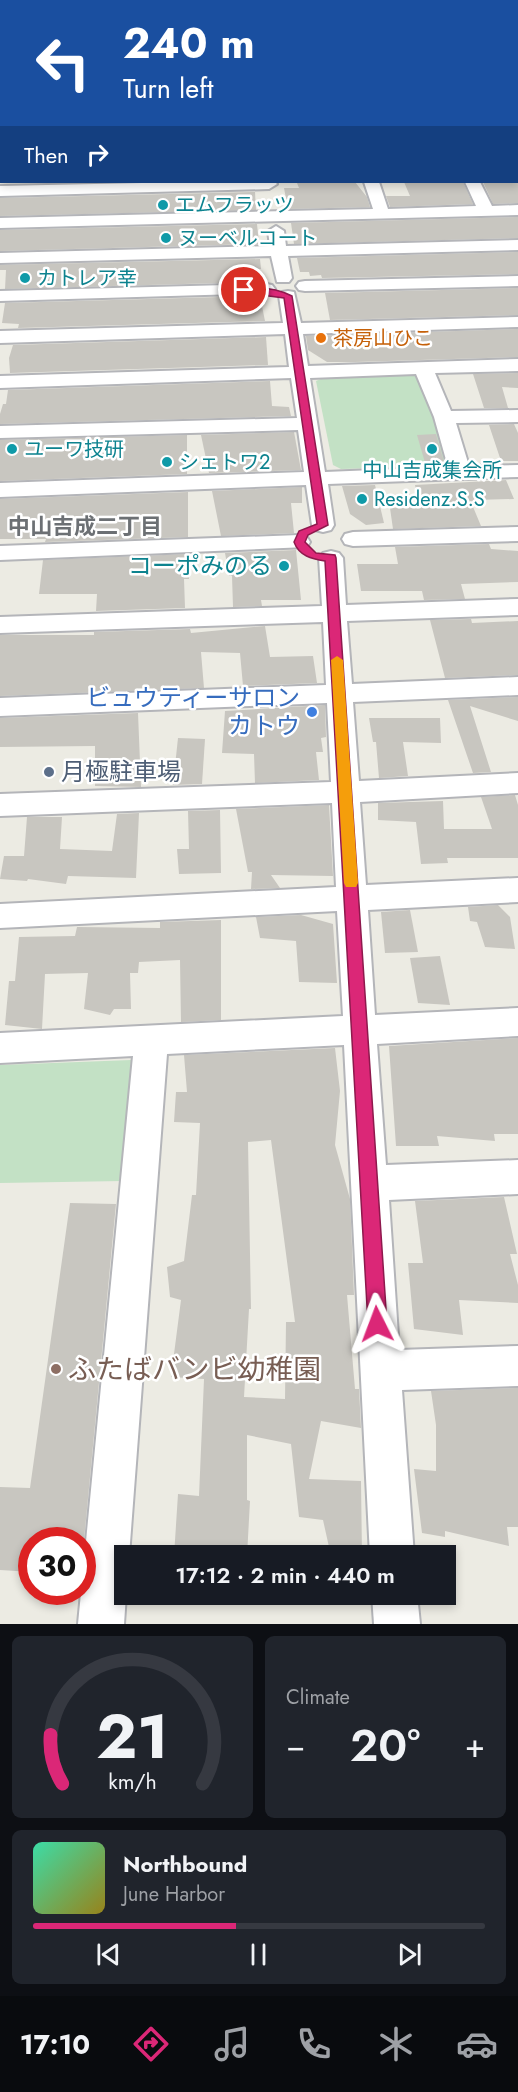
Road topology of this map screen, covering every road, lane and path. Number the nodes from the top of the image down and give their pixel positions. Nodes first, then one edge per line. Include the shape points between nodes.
1 (269, 183) edge
2 (372, 183) edge
3 (473, 183) edge
4 (0, 191) edge
5 (486, 210) junction
6 (518, 210) edge
7 (382, 213) junction
8 (274, 216) junction
9 (0, 223) edge
10 (518, 245) edge
11 (279, 250) junction
12 (0, 258) edge
13 (518, 281) edge
14 (292, 287) junction
15 (0, 296) edge
16 (518, 322) edge
17 (293, 329) junction
18 (0, 337) edge
19 (518, 366) edge
20 (423, 368) junction
21 (300, 372) junction
22 (0, 382) edge
23 (518, 416) edge
24 (444, 417) junction
25 (307, 424) junction
26 (0, 432) edge
27 (518, 471) edge
28 (460, 473) junction
29 (315, 478) junction
30 (0, 490) edge
31 (323, 525) junction
32 (518, 534) edge
33 (299, 542) junction
34 (342, 548) junction
35 (0, 553) edge
36 (518, 607) edge
37 (334, 612) junction
38 (0, 625) edge
39 (518, 687) edge
40 (339, 694) junction
41 (0, 707) edge
42 (518, 783) edge
43 (345, 792) junction
44 (0, 805) edge
45 (518, 890) edge
46 (352, 898) junction
47 (0, 916) edge
48 (518, 1022) edge
49 (360, 1031) junction
50 (151, 1041) junction
51 (0, 1048) edge
52 (518, 1177) edge
53 (369, 1182) junction
54 (518, 1366) edge
55 (380, 1371) junction
56 (391, 1545) edge
57 (395, 1605) edge
58 (101, 1624) edge
59 (397, 1624) edge

1 - 4 street
1 - 8 street
2 - 7 street
3 - 5 street
5 - 6 street
5 - 7 street
7 - 8 street
8 - 9 street
8 - 11 street
10 - 11 street
11 - 12 street
11 - 14 street
13 - 14 street
14 - 15 street via 272,294 266,289
14 - 17 street
16 - 17 street
17 - 18 street
17 - 21 street
19 - 20 street
20 - 21 street
20 - 24 street
21 - 22 street
21 - 25 street
23 - 24 street
24 - 28 street
25 - 26 street
25 - 29 street
27 - 28 street
28 - 29 street
29 - 30 street
29 - 31 street
31 - 33 street via 303,533
31 - 34 street via 345,530
32 - 34 street
33 - 34 street via 313,556
33 - 35 street
34 - 37 street
36 - 37 street
37 - 38 street
37 - 40 street
39 - 40 street
40 - 41 street
40 - 43 street
42 - 43 street
43 - 44 street
43 - 46 street
45 - 46 street
46 - 47 street
46 - 49 street
48 - 49 street
49 - 50 street
49 - 53 street
50 - 51 street
50 - 58 street
52 - 53 street
53 - 55 street
54 - 55 street
55 - 56 street
57 - 59 street

